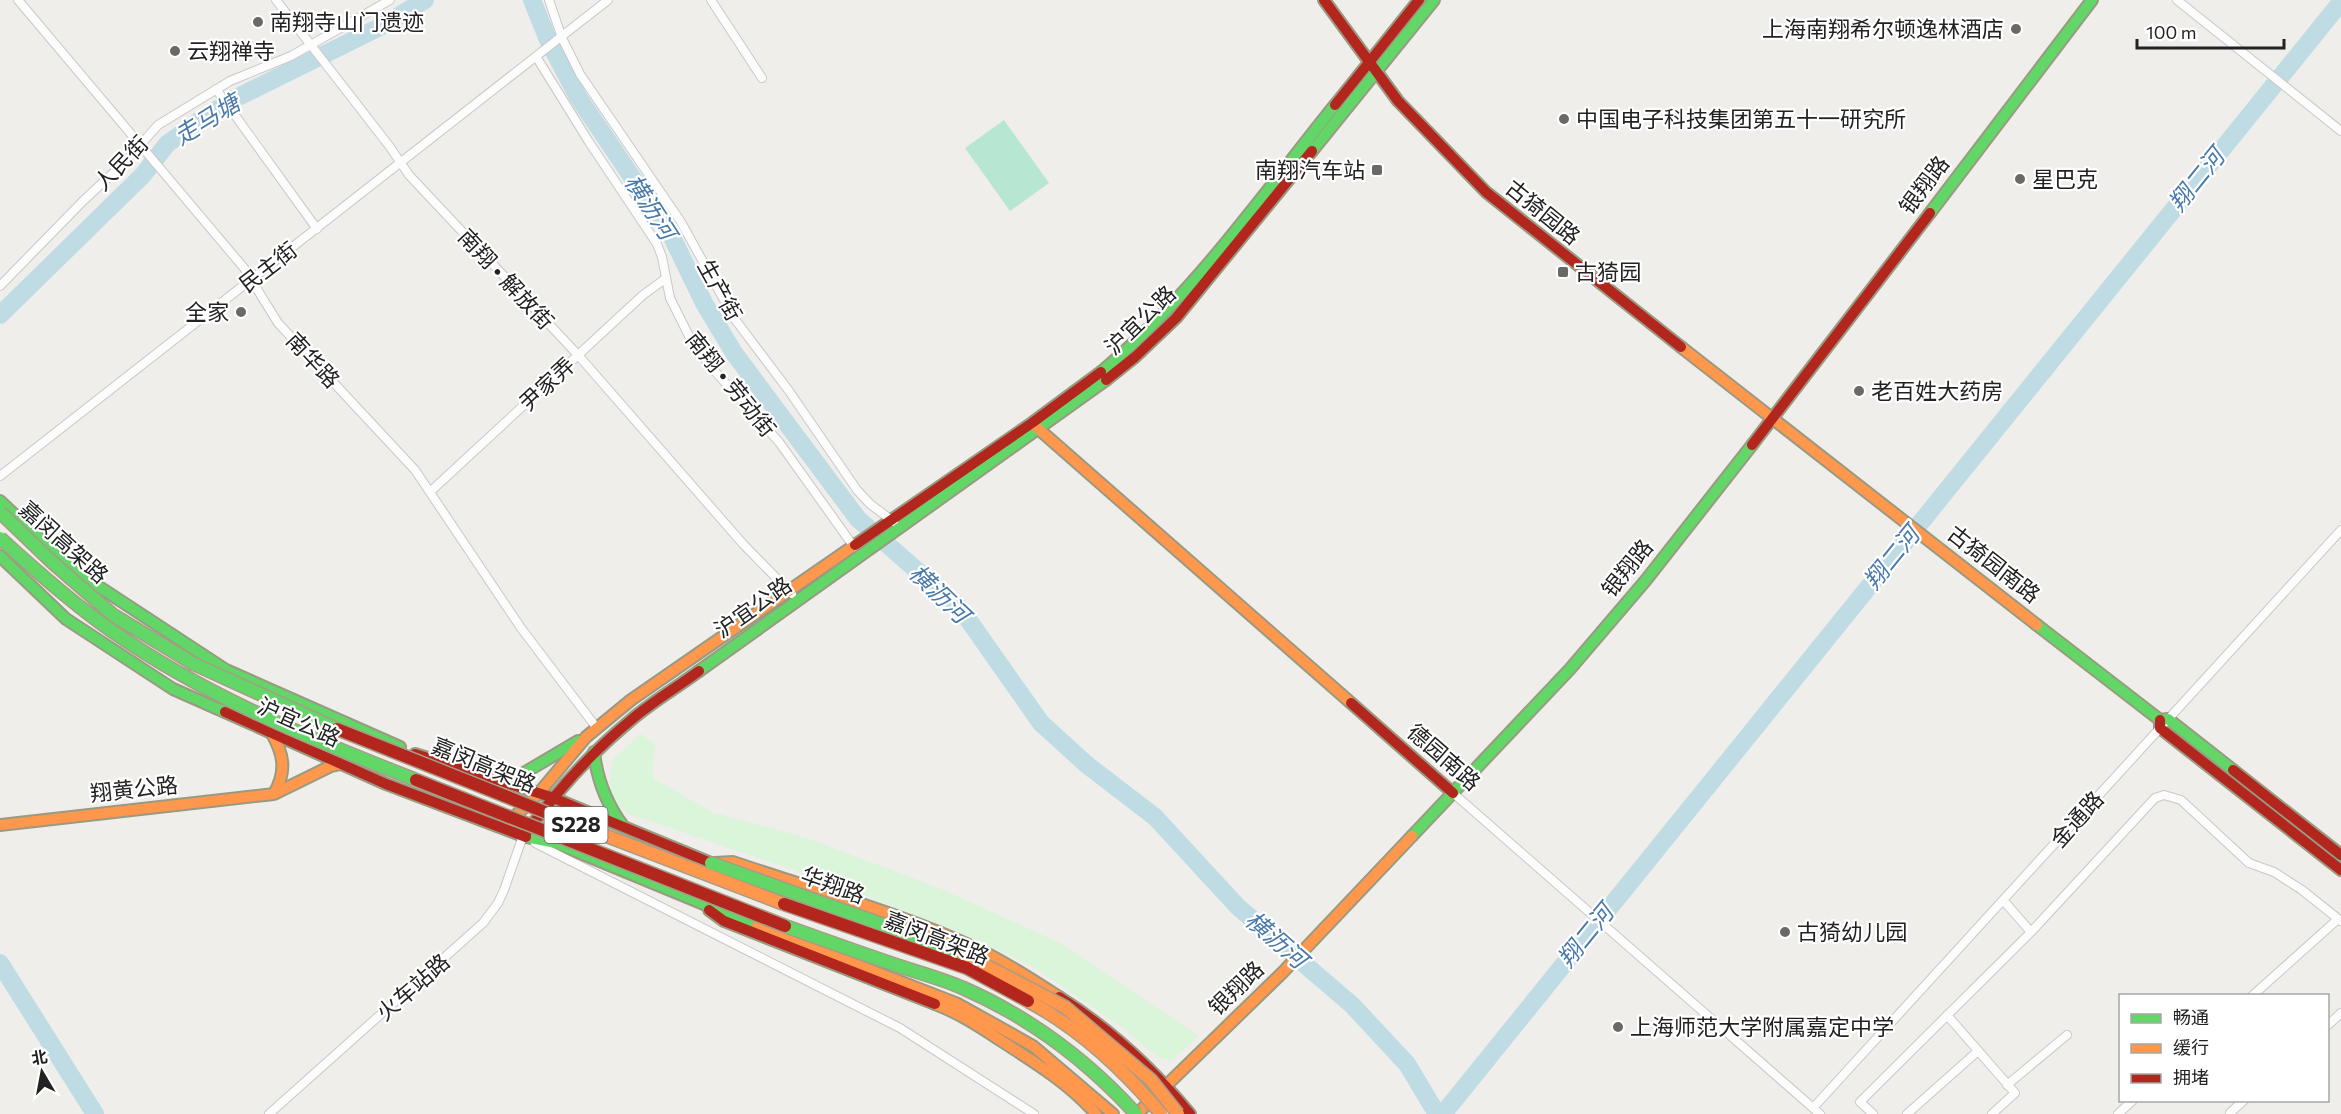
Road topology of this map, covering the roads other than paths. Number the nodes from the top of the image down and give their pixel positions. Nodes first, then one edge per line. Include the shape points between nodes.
1 (18, 0) edge
2 (276, 0) edge
3 (390, 0) edge
4 (549, 0) edge
5 (608, 0) edge
6 (711, 0) edge
7 (1324, 0) edge
8 (1419, 0) edge
9 (1434, 0) edge
10 (2092, 0) edge
11 (2177, 0) edge
12 (562, 38) junction
13 (311, 45) junction
14 (537, 58) junction
15 (1373, 67) junction
16 (762, 78) dead end
17 (216, 89) junction
18 (2341, 131) edge
19 (140, 145) junction
20 (401, 163) junction
21 (317, 229) junction
22 (252, 279) junction
23 (665, 279) junction
24 (0, 285) edge
25 (578, 355) junction
26 (1773, 418) junction
27 (1036, 427) junction
28 (0, 476) edge
29 (431, 490) junction
30 (0, 501) edge
31 (0, 512) edge
32 (892, 527) junction
33 (2341, 530) edge
34 (0, 538) edge
35 (862, 546) junction
36 (0, 556) edge
37 (794, 596) junction
38 (2163, 722) junction
39 (596, 727) junction
40 (271, 732) junction
41 (586, 737) junction
42 (594, 752) junction
43 (341, 764) junction
44 (507, 783) junction
45 (538, 793) junction
46 (1454, 793) junction
47 (274, 794) junction
48 (551, 797) junction
49 (0, 825) edge
50 (623, 827) junction
51 (503, 828) junction
52 (523, 836) junction
53 (2341, 855) edge
54 (711, 863) junction
55 (2341, 870) edge
56 (2003, 900) junction
57 (698, 903) junction
58 (2340, 920) edge
59 (2031, 932) junction
60 (2254, 994) edge
61 (2341, 1013) edge
62 (1947, 1015) junction
63 (2329, 1024) edge
64 (2067, 1035) dead end
65 (1978, 1051) junction
66 (1167, 1085) junction
67 (2007, 1085) junction
68 (2132, 1102) edge
69 (2243, 1102) edge
70 (1813, 1108) junction
71 (2230, 1113) edge
72 (269, 1114) edge
73 (1034, 1114) edge
74 (1096, 1114) edge
75 (1113, 1114) edge
76 (1137, 1114) edge
77 (1161, 1114) edge
78 (1178, 1114) edge
79 (1190, 1114) edge
80 (1820, 1114) edge
81 (1873, 1114) edge
82 (1907, 1114) edge
83 (1992, 1114) edge
84 (2118, 1114) edge

1 - 19 street, 南华路
2 - 13 street, 南翔 • 解放街
3 - 13 street, 人民街
4 - 12 street, 生产街
5 - 12 street
6 - 16 street
7 - 15 main road, 古猗园路
8 - 15 main road, 沪宜公路
9 - 15 main road, 沪宜公路
10 - 26 main road, 银翔路
11 - 18 street
12 - 14 street, 民主街
12 - 32 street, 生产街 via 580,74 681,222 734,318 857,490
13 - 17 street, 人民街
13 - 20 street, 南翔 • 解放街
14 - 20 street, 民主街
14 - 23 street, 南翔 • 劳动街 via 657,244
15 - 26 main road, 古猗园路 via 1409,113 1486,192
15 - 27 main road, 沪宜公路 via 1176,318 1091,393
17 - 19 street, 人民街 via 158,124
17 - 21 street
19 - 22 street, 南华路
19 - 24 street, 人民街
20 - 21 street, 民主街
20 - 25 street, 南翔 • 解放街
21 - 22 street, 民主街
22 - 28 street, 民主街
22 - 29 street, 南华路 via 278,323
23 - 25 street, 尹家弄
23 - 35 street, 南翔 • 劳动街 via 674,308 699,351
25 - 29 street, 尹家弄
25 - 37 street, 南翔 • 解放街 via 743,544
26 - 38 main road, 古猗园南路
26 - 46 main road, 银翔路 via 1646,580
27 - 32 main road, 沪宜公路
27 - 46 main road, 德园南路
29 - 39 street, 南华路 via 521,628
30 - 44 main road, 沪宜公路 via 72,569 226,670 416,754
31 - 77 main road, 嘉闵高架路 / S228, bridge via 113,615 194,664 299,713 604,836 819,918 967,968 1057,1016 1136,1084
32 - 35 main road, 沪宜公路
33 - 38 street, 金通路
34 - 76 main road, 嘉闵高架路 / S228, bridge via 25,564 102,624 187,677 325,745 722,903 965,988 1048,1033
35 - 37 main road, 沪宜公路
36 - 40 main road, 沪宜公路 via 66,619 173,688
37 - 39 main road, 沪宜公路 via 631,700
37 - 42 main road, 沪宜公路
38 - 53 main road, 古猗园南路
38 - 55 main road, 古猗园南路
38 - 56 street, 金通路
39 - 41 main road, 沪宜公路
40 - 43 main road, 沪宜公路
40 - 47 main road via 281,748 284,769 283,780
41 - 44 main road
41 - 45 main road, 沪宜公路
42 - 48 main road, 沪宜公路
42 - 50 main road via 609,808
43 - 47 main road, 翔黄公路
43 - 51 main road, 沪宜公路
44 - 45 main road, 沪宜公路
45 - 48 main road, 华翔路
45 - 51 main road
46 - 66 main road, 银翔路 via 1283,972
46 - 70 street, 德园南路
47 - 49 main road, 翔黄公路
48 - 50 main road, 华翔路
48 - 52 main road, 沪宜公路
50 - 54 main road, 华翔路
51 - 52 main road, 沪宜公路
52 - 57 main road via 556,843
52 - 72 street, 火车站路 via 504,890 483,923
52 - 73 street via 900,1028
54 - 66 main road via 733,862 859,904 978,950 1067,1000 1123,1041
54 - 78 main road, 华翔路, bridge via 973,957 1065,1007 1151,1080
56 - 59 street
56 - 70 street, 金通路
57 - 74 main road via 724,921 956,1012 1038,1064 1081,1097
57 - 75 main road via 958,1004 1033,1046
58 - 59 street via 2274,872 2249,863 2181,800 2164,795 2155,798
58 - 60 street
59 - 62 street
61 - 63 street
62 - 65 street
62 - 81 street via 1860,1102
64 - 67 street
65 - 67 street
65 - 82 street
66 - 76 main road, 银翔路
66 - 79 main road
67 - 83 street via 2015,1093
68 - 84 street
69 - 71 street
70 - 80 street, 德园南路

